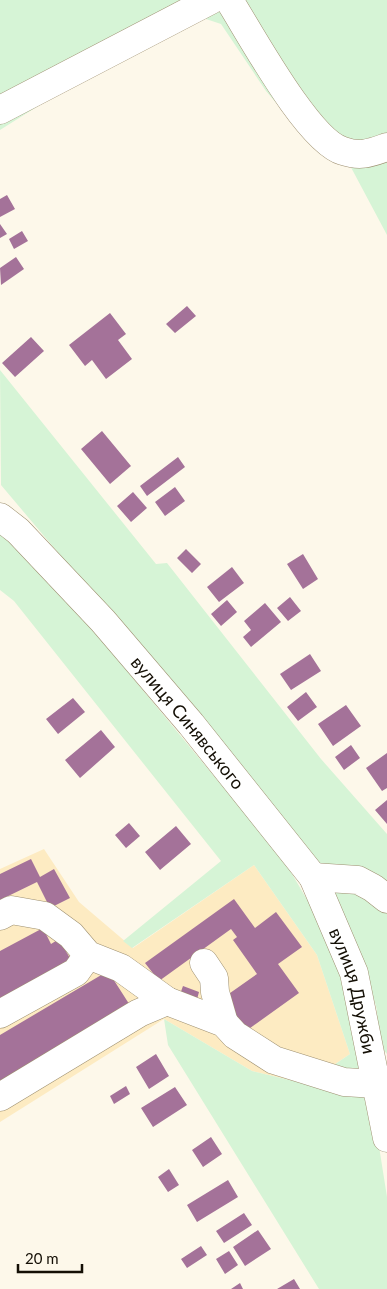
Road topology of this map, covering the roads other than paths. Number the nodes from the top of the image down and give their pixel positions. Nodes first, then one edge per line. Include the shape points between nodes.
1 (211, 0) edge
2 (229, 0) edge
3 (0, 110) edge
4 (387, 147) edge
5 (0, 517) edge
6 (313, 877) junction
7 (387, 899) edge
8 (0, 916) edge
9 (88, 955) junction
10 (204, 963) dead end
11 (167, 1001) junction
12 (0, 1014) edge
13 (224, 1022) junction
14 (376, 1084) junction
15 (0, 1097) edge
16 (387, 1138) edge

1 - 3 street
2 - 4 street via 291,102 324,140 341,151 365,155
5 - 6 street, вулиця Синявського via 18,531 103,621 191,724
6 - 7 street via 358,880
6 - 14 street, вулиця Дружби via 354,973
8 - 9 street via 11,910 45,916 71,935
9 - 11 street via 121,968
9 - 12 street via 76,972
10 - 13 street via 214,978
11 - 13 street
11 - 15 street via 139,1012
13 - 14 street via 235,1035 274,1060 344,1082
14 - 16 street, вулиця Дружби

